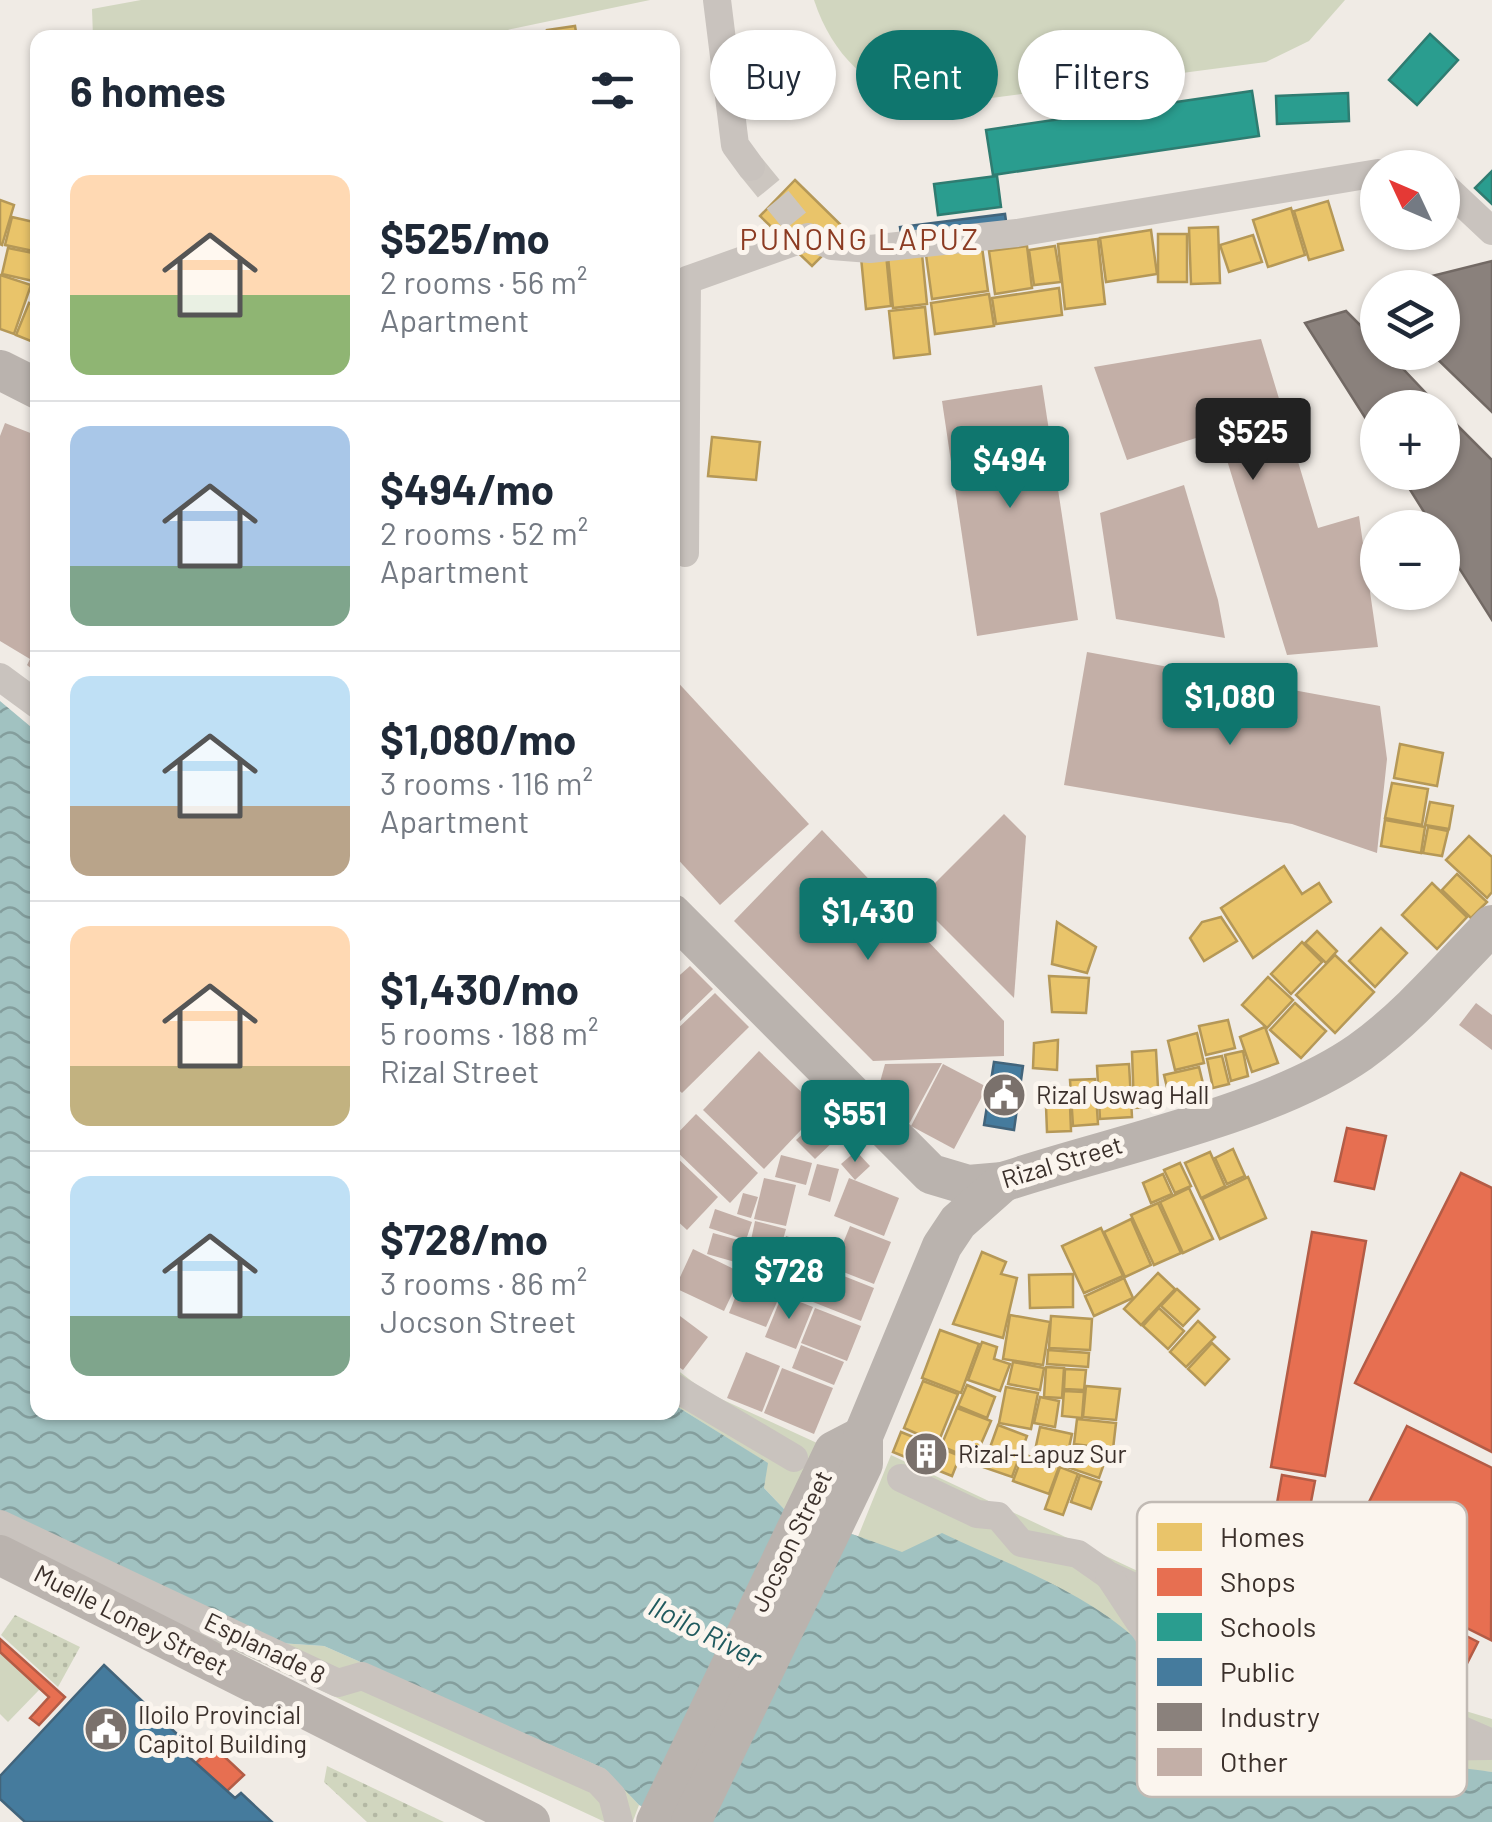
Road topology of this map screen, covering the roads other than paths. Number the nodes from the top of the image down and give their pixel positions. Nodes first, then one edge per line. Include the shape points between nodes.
1 (717, 0) edge
2 (750, 167) tunnel mouth
3 (1360, 176) edge
4 (1460, 201) edge
5 (1492, 232) edge
6 (680, 335) edge
7 (0, 370) edge
8 (680, 378) edge
9 (30, 385) edge
10 (685, 552) dead end
11 (0, 677) edge
12 (30, 700) edge
13 (680, 922) edge
14 (1492, 925) edge
15 (931, 1174) junction
16 (1002, 1182) junction
17 (934, 1264) junction
18 (680, 1391) edge
19 (853, 1450) junction
20 (794, 1458) dead end
21 (901, 1478) dead end
22 (0, 1524) edge
23 (0, 1555) edge
24 (1108, 1575) junction
25 (1137, 1588) edge
26 (1137, 1615) edge
27 (1467, 1734) edge
28 (1467, 1745) edge
29 (1492, 1745) edge
30 (530, 1822) edge
31 (619, 1822) edge
32 (656, 1822) edge
33 (691, 1822) edge

1 - 2 street via 735,146
3 - 6 street via 1018,233 870,249 820,241 687,280
4 - 5 street
7 - 9 main road
8 - 10 street
11 - 12 street
13 - 15 main road
14 - 16 main road, Rizal Street via 1392,1026 1331,1070 1241,1107
15 - 16 main road, Rizal Street via 968,1185
15 - 17 main road
16 - 17 main road, Jocson Street via 958,1222
17 - 19 main road, Jocson Street
18 - 20 street
19 - 32 main road, Jocson Street
19 - 33 main road, Jocson Street
21 - 24 street via 977,1514 998,1516 1021,1542 1078,1554
22 - 31 street, Esplanade 8 via 338,1683 362,1676 598,1781 612,1796
23 - 30 main road, Muelle Loney Street
24 - 25 street
24 - 26 street
27 - 29 street
28 - 29 street

